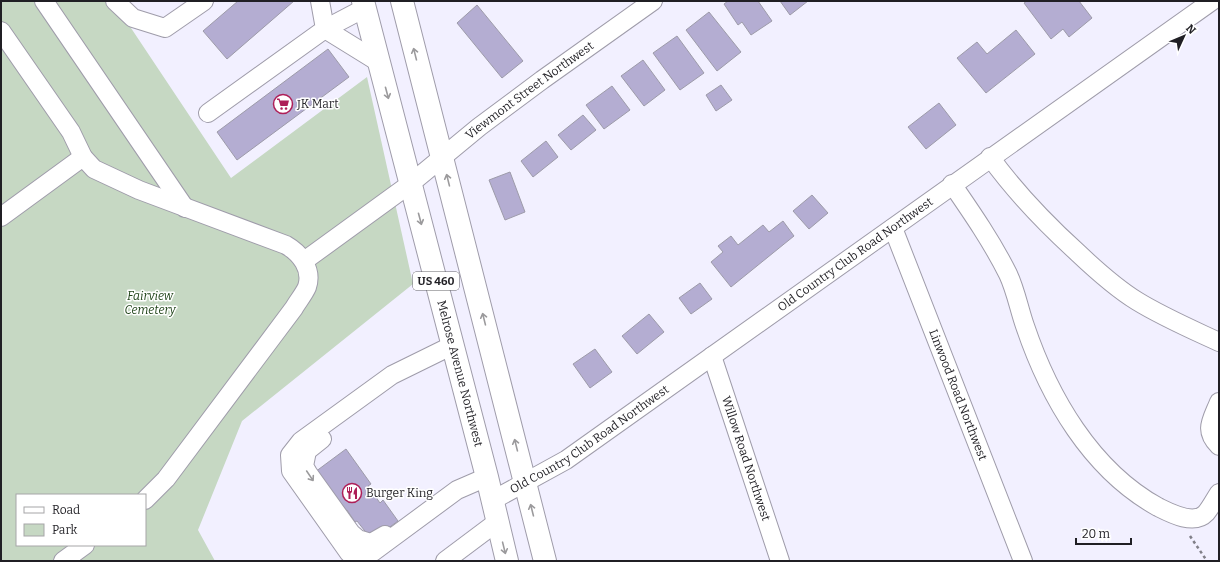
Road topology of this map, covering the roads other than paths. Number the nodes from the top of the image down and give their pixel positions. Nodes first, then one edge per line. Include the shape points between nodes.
1 (44, 1) edge
2 (115, 1) edge
3 (204, 1) edge
4 (320, 1) edge
5 (402, 1) edge
6 (653, 1) edge
7 (1212, 1) edge
8 (364, 5) edge
9 (325, 29) junction
10 (1, 31) edge
11 (380, 63) junction
12 (208, 113) dead end
13 (83, 157) junction
14 (442, 157) junction
15 (990, 157) junction
16 (410, 184) junction
17 (952, 184) junction
18 (185, 208) junction
19 (1, 217) edge
20 (893, 228) junction
21 (304, 261) junction
22 (1219, 342) edge
23 (453, 345) junction
24 (712, 356) junction
25 (1219, 402) edge
26 (1219, 446) edge
27 (487, 477) junction
28 (525, 483) junction
29 (1219, 493) edge
30 (146, 499) edge
31 (493, 500) junction
32 (497, 522) junction
33 (84, 546) edge
34 (63, 561) edge
35 (445, 561) edge
36 (507, 561) edge
37 (545, 561) edge
38 (780, 561) edge
39 (1023, 561) edge

1 - 18 street
2 - 3 street via 133,18 165,28
4 - 9 street
14 -> 5 main road, US 460
6 - 14 street, Viewmont Street Northwest via 542,80
7 - 15 street, Old Country Club Road Northwest
8 - 9 street
8 - 11 main road, Melrose Avenue Northwest / US 460
9 - 11 street
9 - 12 street
10 - 13 street via 71,132
11 -> 16 main road, Melrose Avenue Northwest / US 460
13 - 18 street via 94,169
13 - 19 street
14 - 16 street, Viewmont Street Northwest
28 -> 14 main road, US 460
15 - 17 street, Old Country Club Road Northwest
15 - 22 street via 1010,186 1040,218 1107,280 1166,318
16 - 21 street, Viewmont Street Northwest
16 -> 23 main road, Melrose Avenue Northwest / US 460
17 - 20 street, Old Country Club Road Northwest
17 - 29 street via 988,237 1008,275 1045,376 1075,430 1094,456 1116,479 1142,498 1176,516 1195,518 1205,514
18 - 21 street via 286,245 295,250
20 - 24 street, Old Country Club Road Northwest
20 - 39 street, Linwood Road Northwest
21 - 30 street via 308,272 308,285 294,308 166,479
23 - 27 main road, Melrose Avenue Northwest / US 460
23 - 27 street via 392,374 301,441 290,455 291,471 349,553 361,556 373,552 457,490
24 - 28 street, Old Country Club Road Northwest via 566,460
24 - 38 street, Willow Road Northwest
25 - 26 street via 1209,429 1211,438
27 - 31 main road, Melrose Avenue Northwest / US 460
28 - 31 street, Old Country Club Road Northwest
37 -> 28 main road, US 460
31 - 32 main road, Melrose Avenue Northwest / US 460
32 - 35 street
32 -> 36 main road, Melrose Avenue Northwest / US 460
33 - 34 street

